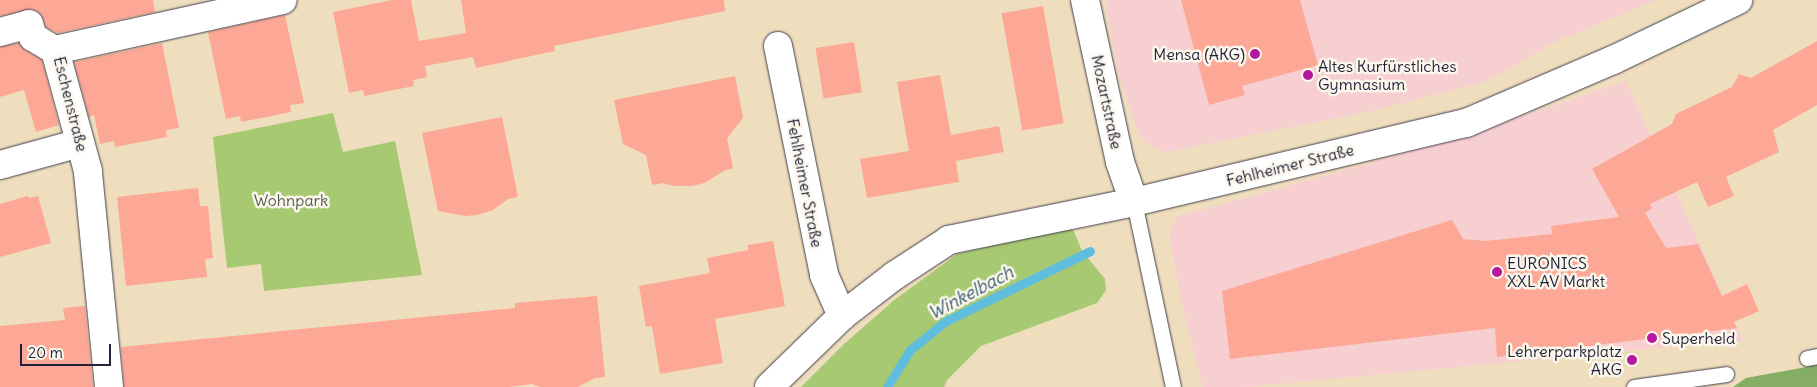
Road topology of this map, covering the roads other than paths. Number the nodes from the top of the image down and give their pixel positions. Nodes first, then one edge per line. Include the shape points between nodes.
1 (283, 0) edge
2 (1085, 0) edge
3 (1738, 0) edge
4 (0, 32) edge
5 (778, 46) dead end
6 (55, 50) junction
7 (80, 143) junction
8 (0, 165) edge
9 (1134, 202) junction
10 (842, 316) junction
11 (1726, 374) dead end
12 (110, 387) edge
13 (769, 387) edge
14 (1173, 387) edge
15 (1634, 387) edge

1 - 6 street, Eschenstraße
2 - 9 street, Mozartstraße via 1120,162
3 - 9 street, Fehlheimer Straße via 1613,60 1466,122
4 - 6 street via 29,24 33,38
5 - 10 street, Fehlheimer Straße via 824,275
6 - 7 street, Eschenstraße
7 - 8 street
7 - 12 street, Eschenstraße via 88,171
9 - 10 street, Fehlheimer Straße via 949,240
9 - 14 lane
10 - 13 street, Fehlheimer Straße
11 - 15 lane

